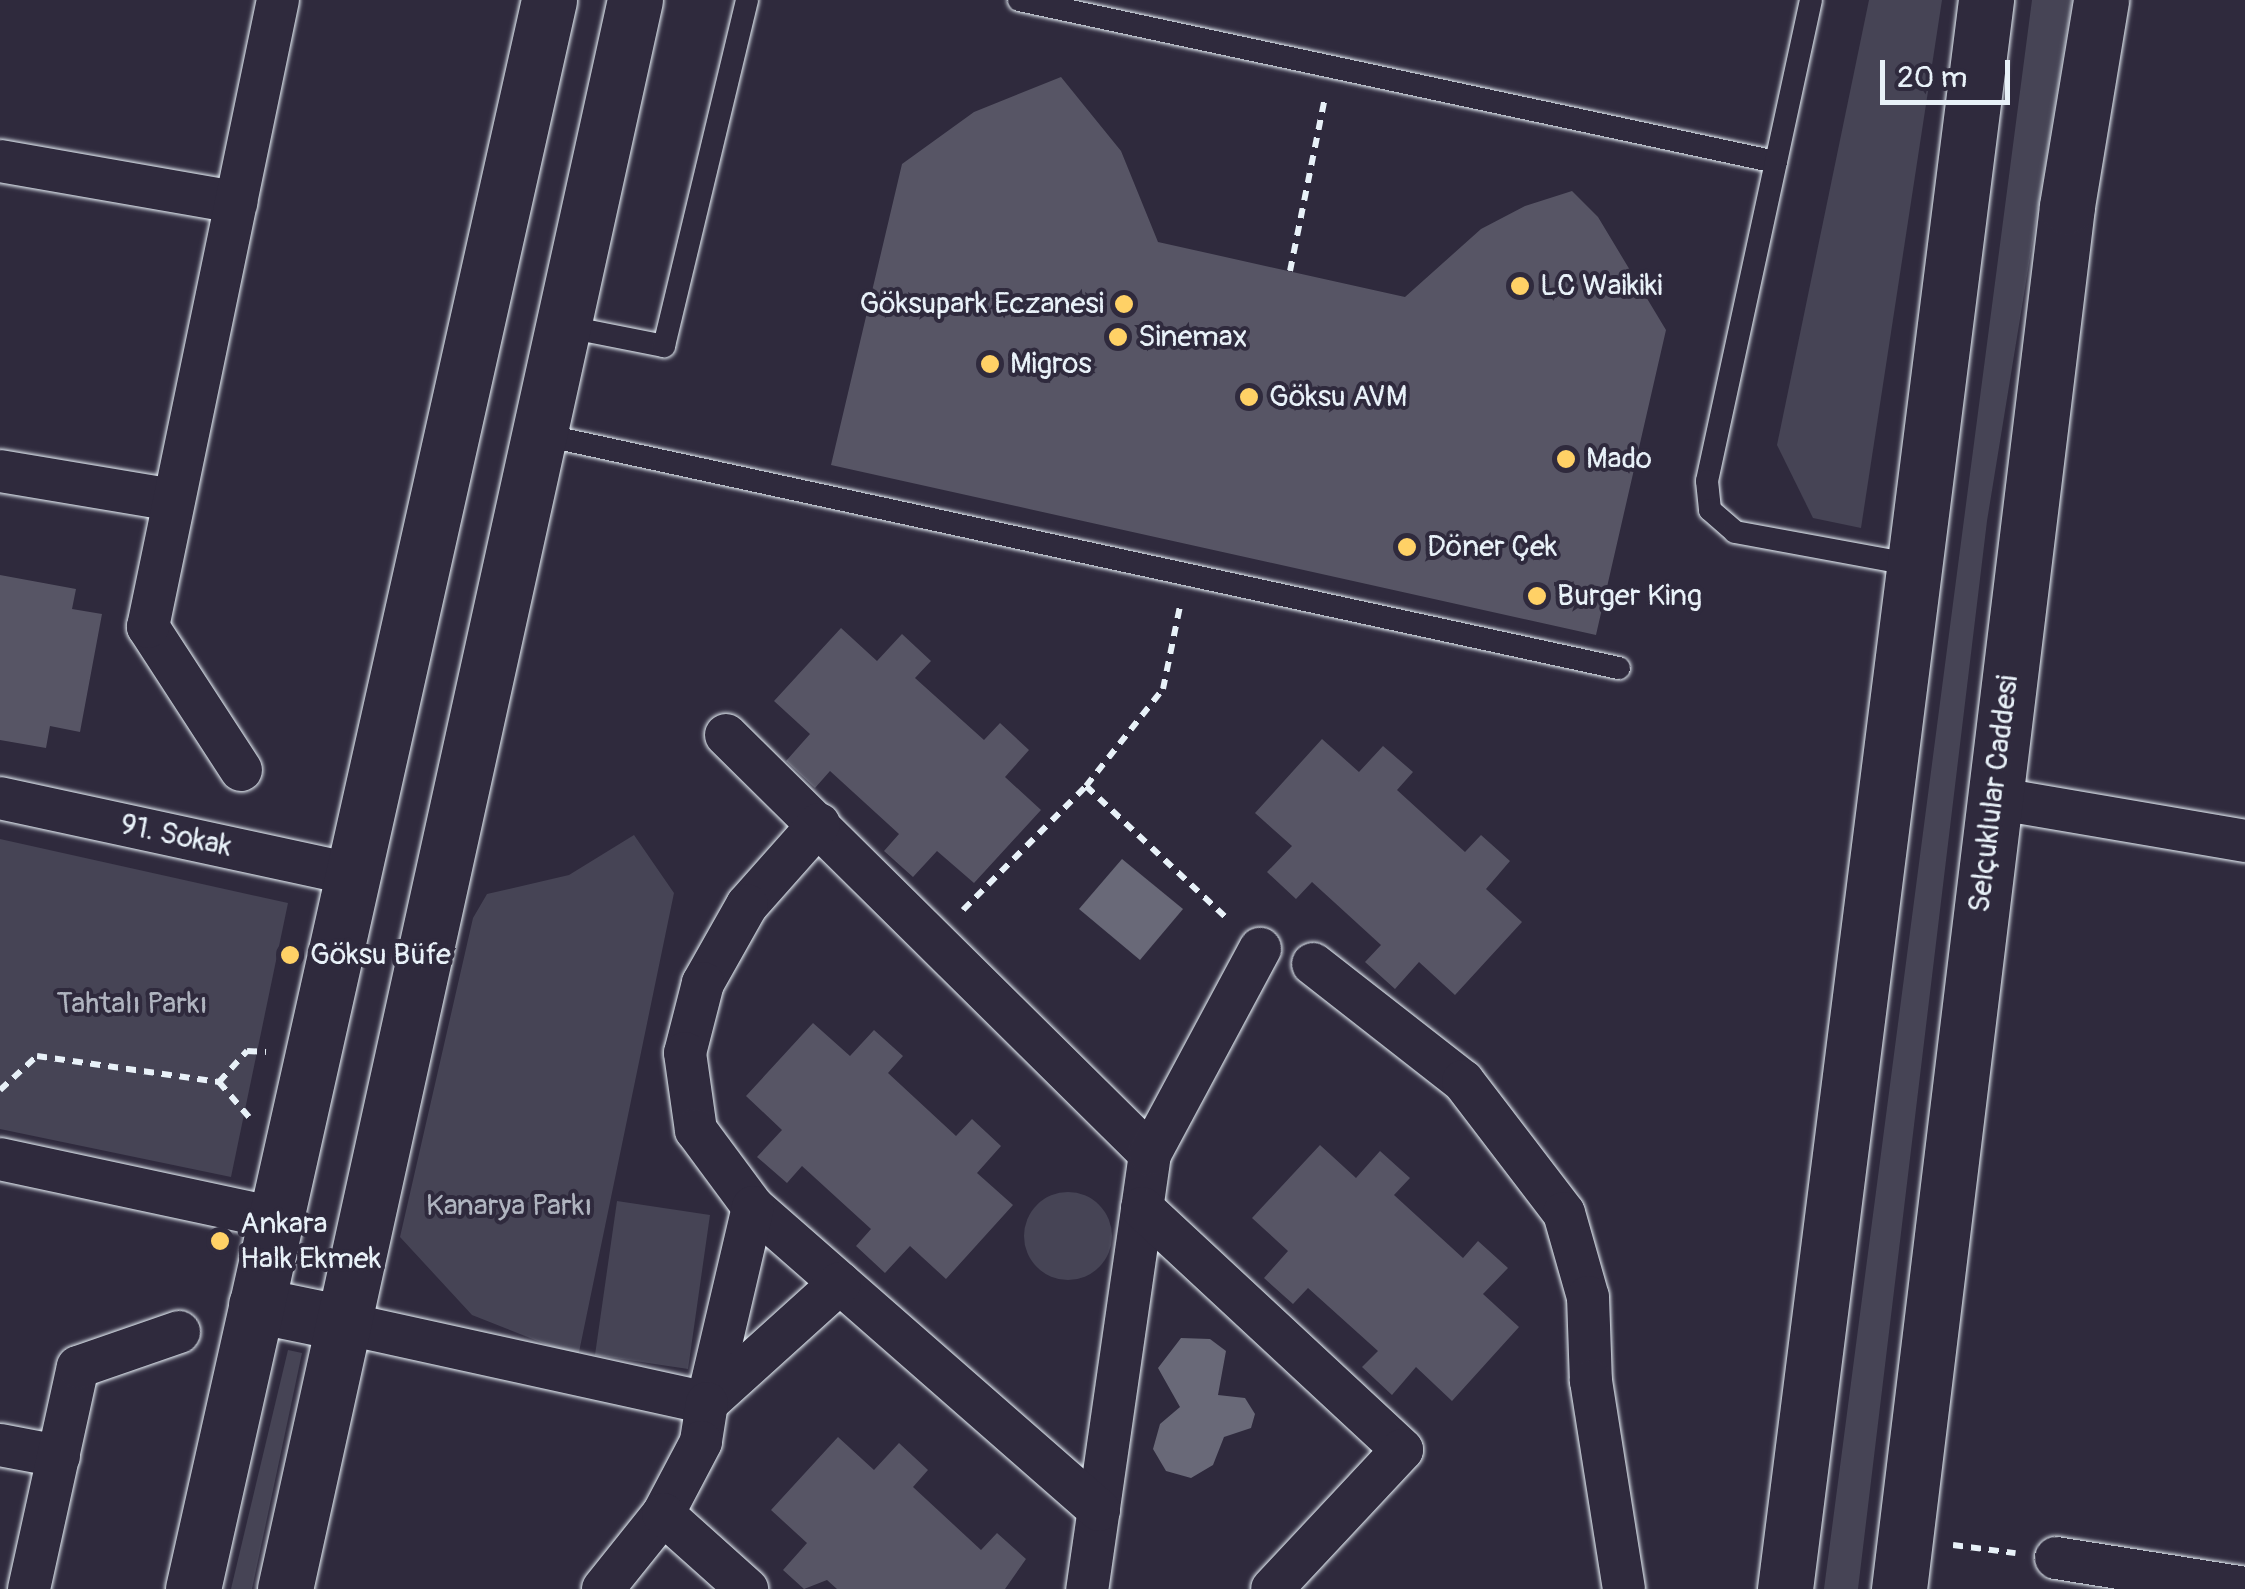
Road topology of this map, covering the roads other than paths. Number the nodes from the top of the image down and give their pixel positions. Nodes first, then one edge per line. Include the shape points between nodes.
1 (278, 0) edge
2 (549, 0) edge
3 (635, 0) edge
4 (747, 0) edge
5 (1019, 0) edge
6 (1811, 0) edge
7 (1986, 0) edge
8 (2101, 0) edge
9 (0, 161) edge
10 (1776, 162) junction
11 (236, 202) junction
12 (480, 310) junction
13 (564, 326) junction
14 (539, 434) junction
15 (0, 470) edge
16 (174, 500) junction
17 (1915, 565) junction
18 (1619, 668) dead end
19 (726, 735) dead end
20 (240, 770) dead end
21 (0, 798) edge
22 (1994, 798) junction
23 (819, 824) junction
24 (2245, 841) edge
25 (353, 874) junction
26 (1260, 949) road end
27 (1313, 964) dead end
28 (1150, 1154) junction
29 (0, 1159) edge
30 (753, 1207) junction
31 (1142, 1208) junction
32 (276, 1218) junction
33 (840, 1283) junction
34 (256, 1305) junction
35 (343, 1324) junction
36 (178, 1332) dead end
37 (706, 1403) junction
38 (0, 1445) edge
39 (58, 1456) junction
40 (1099, 1510) junction
41 (663, 1514) junction
42 (2056, 1558) road end
43 (1902, 1564) edge
44 (2245, 1588) edge
45 (30, 1589) edge
46 (193, 1589) edge
47 (285, 1589) edge
48 (603, 1589) edge
49 (746, 1589) edge
50 (1088, 1589) edge
51 (1272, 1589) edge
52 (1624, 1589) edge
53 (1785, 1589) edge

1 - 11 street
2 - 12 street
3 - 13 street
4 - 13 lane via 664,346
5 - 10 lane
6 - 10 lane
7 - 17 street
8 - 22 street, Selçuklular Caddesi
9 - 11 street
10 - 17 lane via 1707,482 1710,510 1735,532
11 - 16 street
12 - 13 street
12 - 25 street
13 - 14 street
14 - 18 lane
14 - 35 street
15 - 16 street
16 - 20 street via 148,627
17 - 53 street
19 - 23 street
21 - 25 street, 91. Sokak
22 - 24 street
22 - 43 street, Selçuklular Caddesi
23 - 28 street
23 - 30 street via 747,905 703,983 685,1054 696,1130
25 - 32 street
26 - 28 street
27 - 52 street via 1462,1081 1564,1213 1588,1296 1591,1381
28 - 31 street
29 - 32 street
30 - 33 street
30 - 37 street
31 - 40 street
31 - 51 street via 1402,1450
32 - 34 street
33 - 37 street
33 - 40 street
34 - 35 street
34 - 46 street
35 - 37 street
35 - 47 street
36 - 39 street via 78,1367
37 - 41 street via 701,1442
38 - 39 street
39 - 45 street
40 - 50 street
41 - 48 street
41 - 49 street
42 - 44 street

